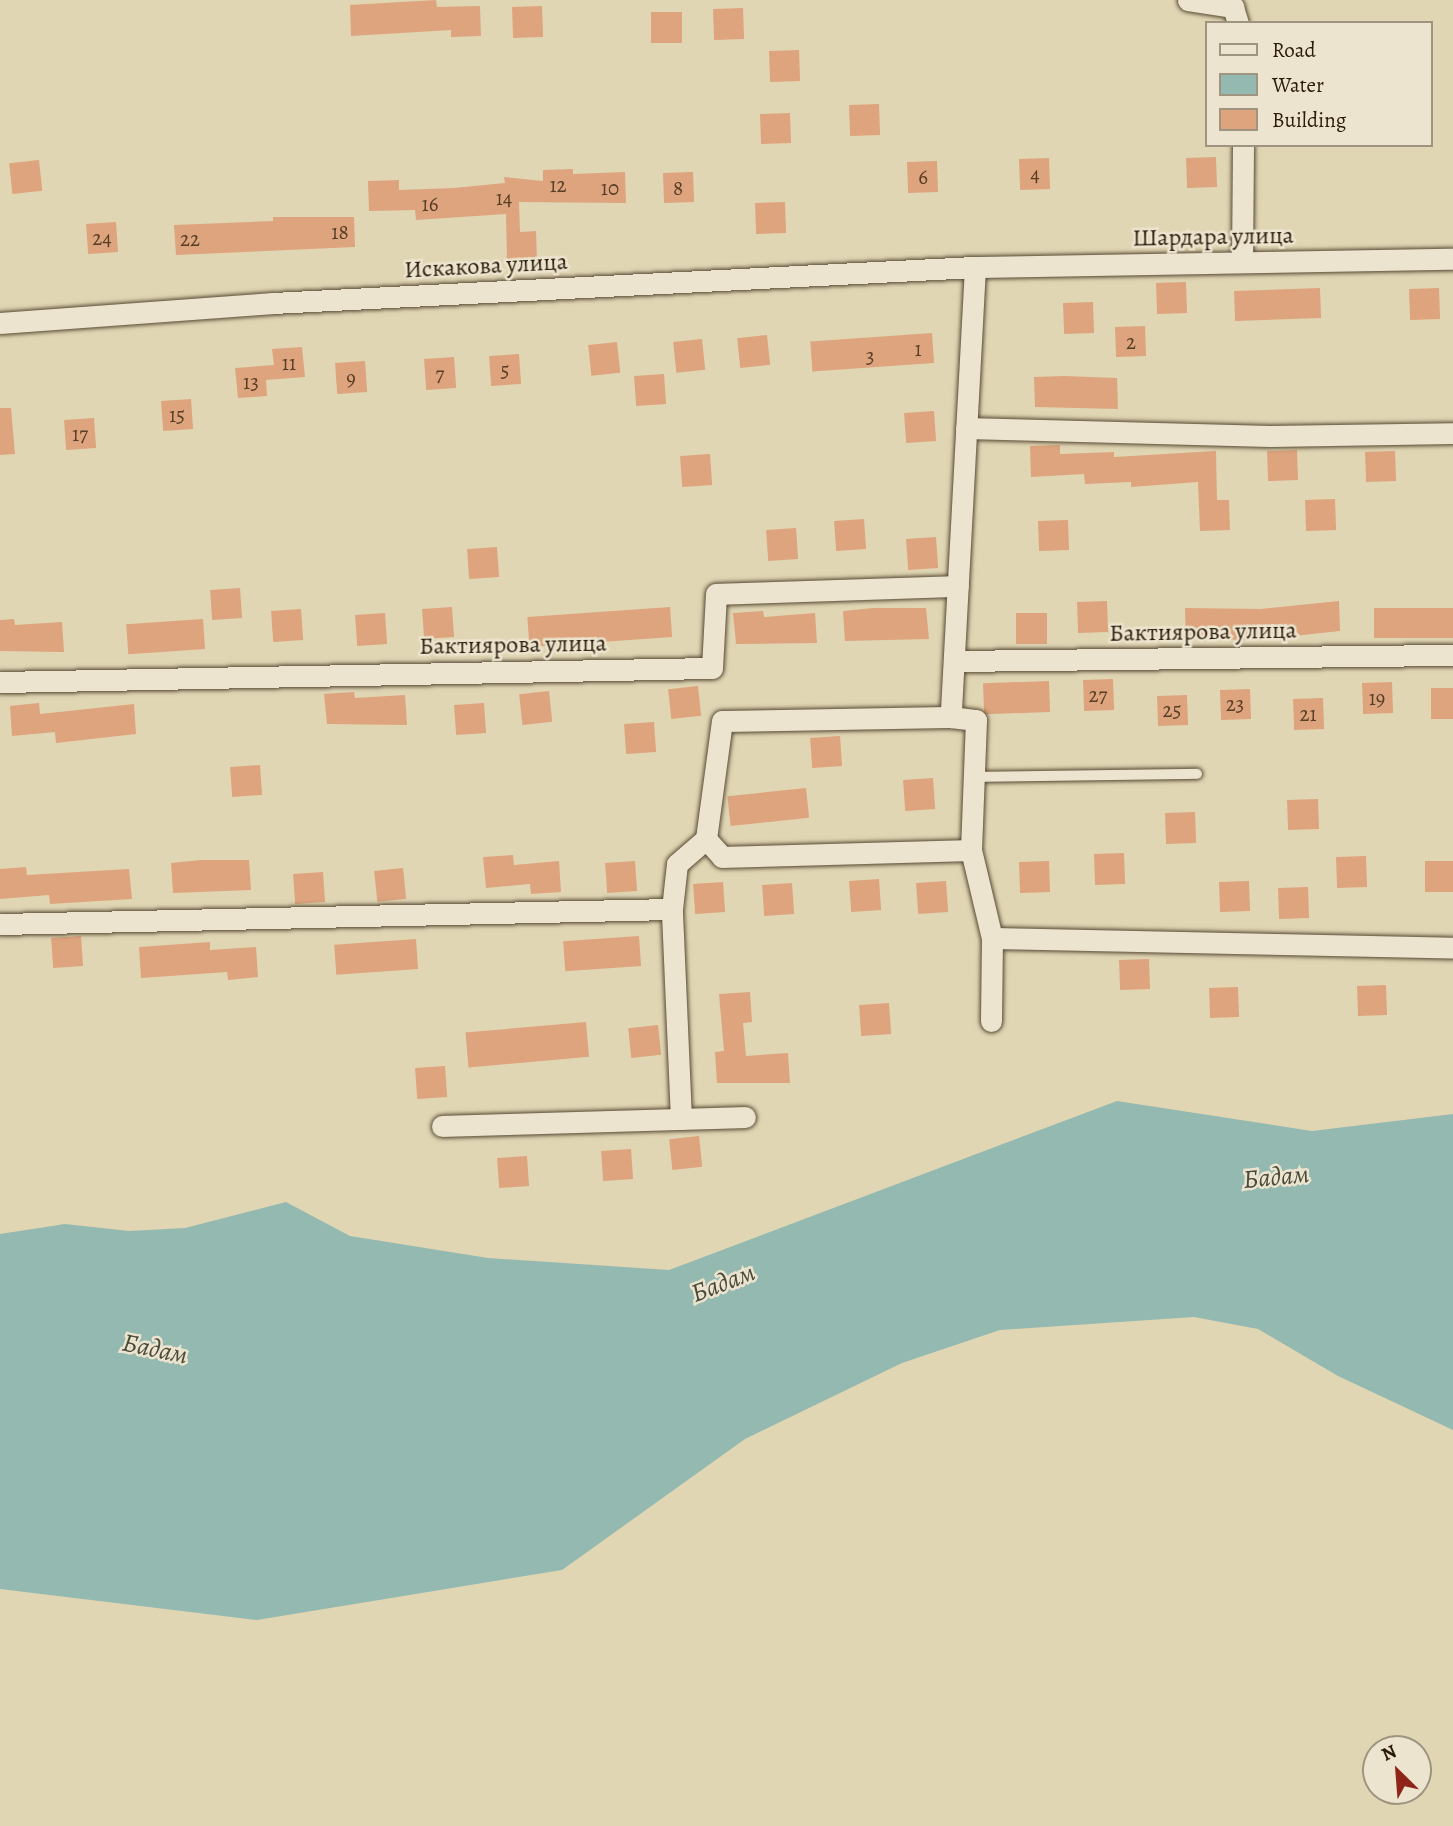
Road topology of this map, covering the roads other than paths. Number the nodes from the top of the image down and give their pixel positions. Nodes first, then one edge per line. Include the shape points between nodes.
1 (1188, 0) edge
2 (1236, 10) edge
3 (1243, 147) edge
4 (1453, 259) edge
5 (1242, 262) junction
6 (975, 268) junction
7 (0, 323) edge
8 (967, 428) junction
9 (1453, 433) edge
10 (958, 586) junction
11 (1453, 654) edge
12 (954, 661) junction
13 (0, 681) edge
14 (951, 717) junction
15 (1197, 774) dead end
16 (974, 777) junction
17 (706, 839) junction
18 (971, 850) junction
19 (672, 909) junction
20 (0, 924) edge
21 (992, 938) junction
22 (1453, 948) edge
23 (991, 1021) dead end
24 (745, 1117) dead end
25 (681, 1119) junction
26 (442, 1126) dead end

1 - 2 street
3 - 5 street
4 - 5 street, Шардара улица
5 - 6 street, Шардара улица
6 - 7 street, Искакова улица via 273,303
6 - 8 street
8 - 9 street via 1270,436
8 - 10 street
10 - 12 street
10 - 13 street, Бактиярова улица via 716,594 712,668
11 - 12 street, Бактиярова улица
12 - 14 street
14 - 16 street via 976,720
14 - 17 street via 722,721
15 - 16 lane
16 - 18 street
17 - 18 street via 722,857
17 - 19 street via 677,864
18 - 21 street
19 - 20 street
19 - 25 street
21 - 22 street
21 - 23 street
24 - 25 street
25 - 26 street

